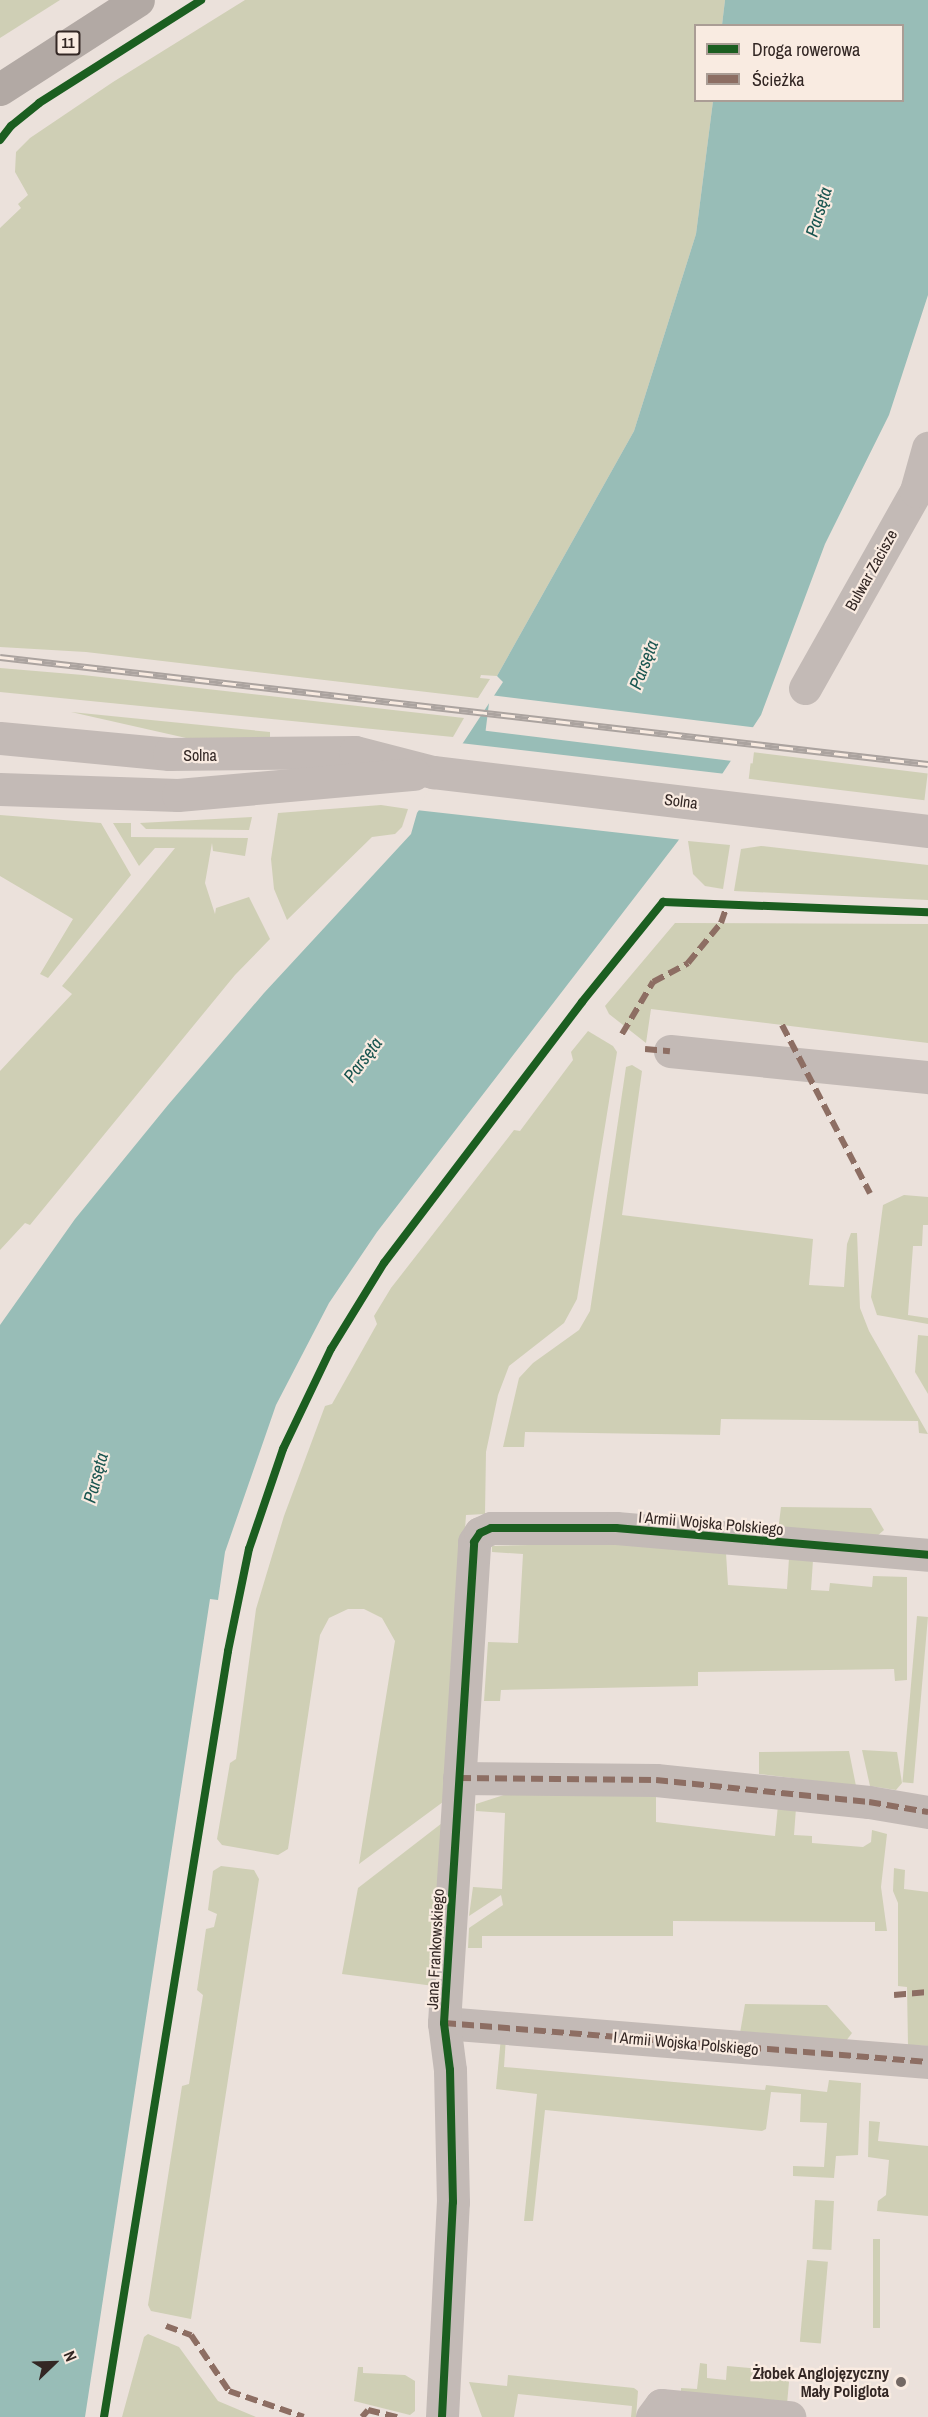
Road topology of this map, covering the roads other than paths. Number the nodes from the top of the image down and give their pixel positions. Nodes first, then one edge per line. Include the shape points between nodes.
1 (138, 0) edge
2 (0, 89) edge
3 (928, 448) edge
4 (805, 688) dead end
5 (0, 738) edge
6 (433, 772) junction
7 (0, 789) edge
8 (928, 831) edge
9 (670, 1051) dead end
10 (928, 1077) edge
11 (491, 1528) joint
12 (928, 1555) edge
13 (459, 1778) junction
14 (928, 1812) edge
15 (444, 2023) junction
16 (928, 2062) edge
17 (776, 2416) edge
18 (442, 2417) edge
19 (652, 2417) edge

1 - 2 main road, 11
3 - 4 street, Bulwar Zacisze via 916,491
5 - 6 street, Solna via 169,754 355,752
6 - 7 street, Solna via 178,795
6 - 8 street, Solna
9 - 10 street
11 - 12 street, I Armii Wojska Polskiego via 616,1528
11 - 13 street, Jana Frankowskiego via 480,1533 474,1542
13 - 14 street via 656,1780 869,1802
13 - 15 street, Jana Frankowskiego
15 - 16 street, I Armii Wojska Polskiego
15 - 18 street, Jana Frankowskiego via 450,2070 453,2202
17 - 19 street via 661,2405

